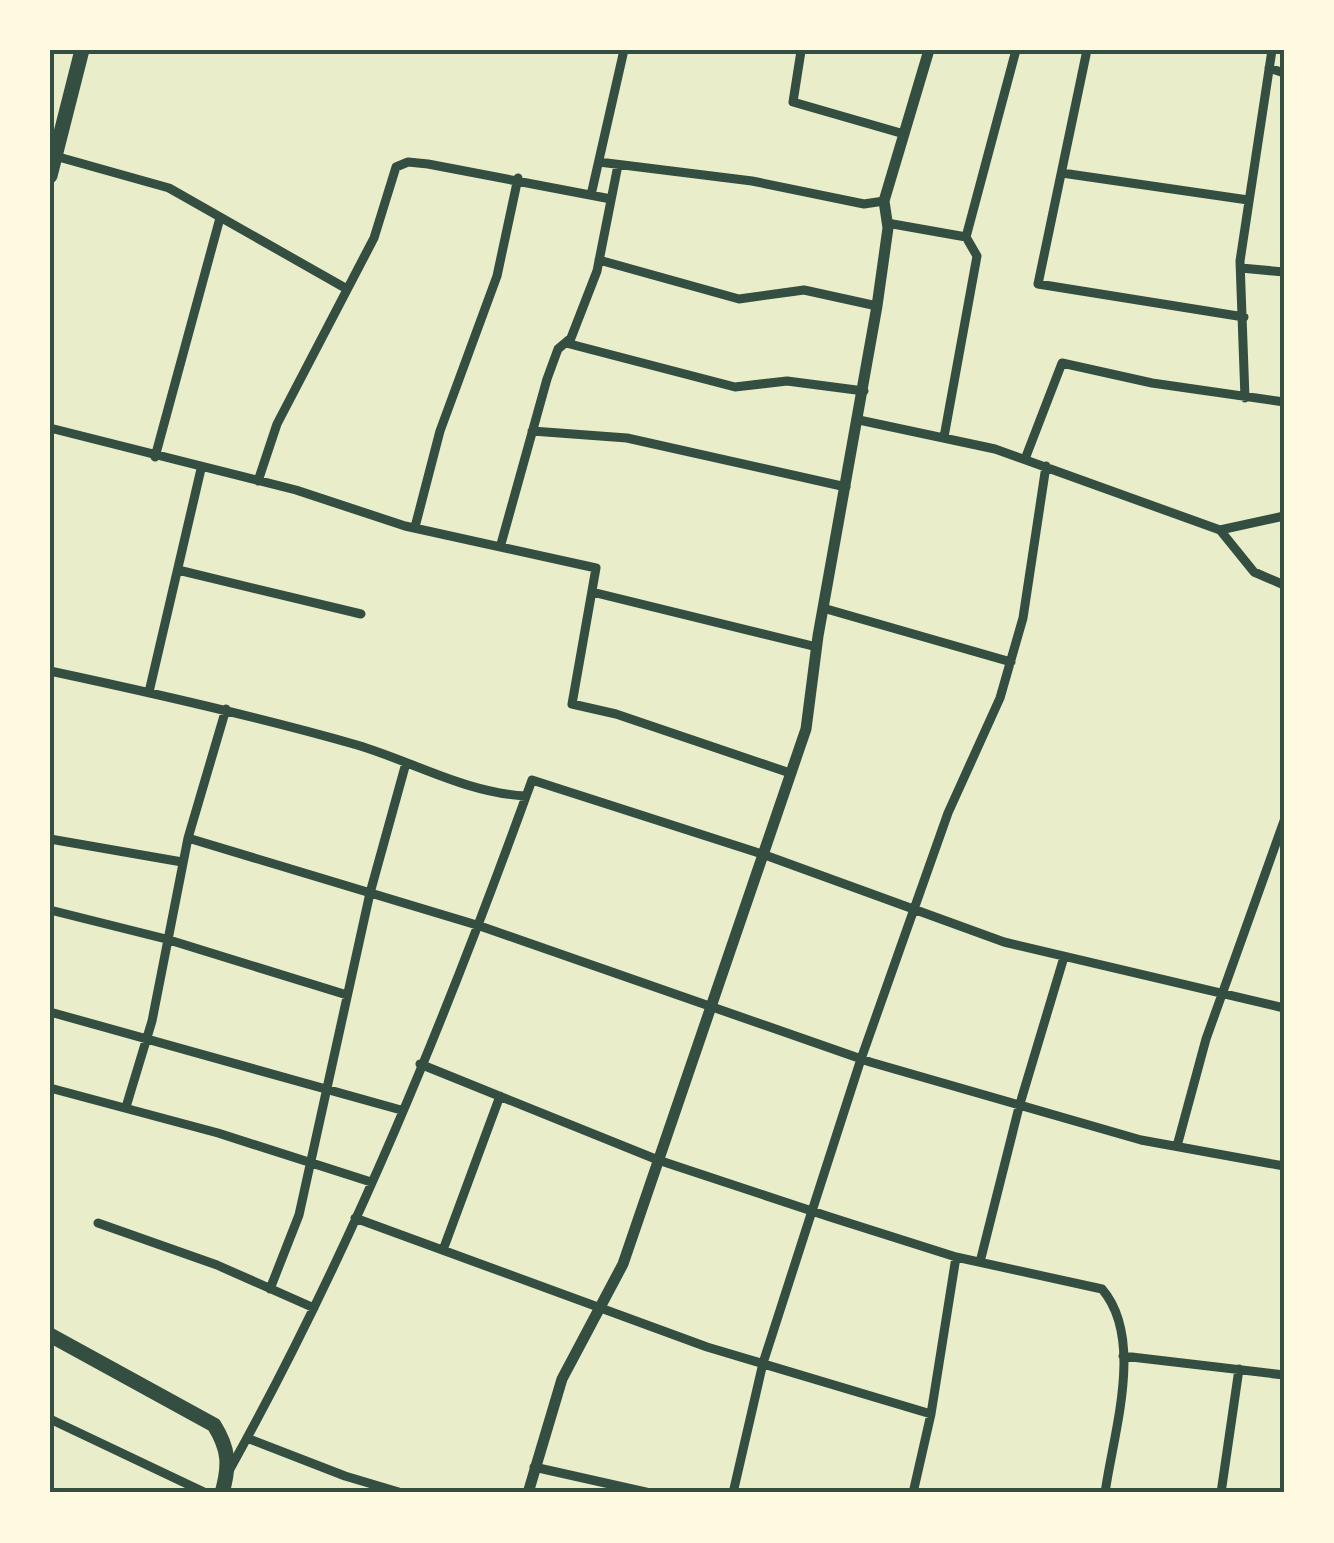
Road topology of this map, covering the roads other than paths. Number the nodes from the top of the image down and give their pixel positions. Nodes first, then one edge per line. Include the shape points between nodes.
1 (82, 50) edge
2 (624, 50) edge
3 (930, 50) edge
4 (1016, 50) edge
5 (1086, 50) edge
6 (1272, 50) edge
7 (801, 51) edge
8 (1269, 68) junction
9 (1284, 73) edge
10 (904, 134) junction
11 (55, 156) junction
12 (599, 162) junction
13 (618, 165) junction
14 (1062, 173) junction
15 (50, 176) edge
16 (518, 178) junction
17 (590, 194) junction
18 (611, 199) junction
19 (1248, 200) junction
20 (884, 201) junction
21 (220, 218) junction
22 (887, 223) junction
23 (966, 237) junction
24 (599, 260) junction
25 (1241, 268) junction
26 (1284, 272) edge
27 (347, 289) junction
28 (877, 306) junction
29 (1244, 317) junction
30 (566, 343) junction
31 (864, 391) junction
32 (1245, 398) junction
33 (1284, 402) edge
34 (858, 420) junction
35 (50, 428) edge
36 (532, 431) junction
37 (944, 438) junction
38 (155, 457) junction
39 (1025, 459) junction
40 (1046, 466) junction
41 (201, 468) junction
42 (258, 481) junction
43 (846, 487) junction
44 (1284, 516) edge
45 (415, 527) junction
46 (1220, 530) junction
47 (501, 544) junction
48 (178, 570) junction
49 (1284, 585) edge
50 (592, 592) junction
51 (823, 608) junction
52 (361, 614) dead end
53 (816, 646) junction
54 (1011, 662) junction
55 (50, 671) edge
56 (149, 692) junction
57 (226, 709) junction
58 (406, 764) junction
59 (790, 773) junction
60 (526, 796) junction
61 (1284, 821) edge
62 (188, 838) junction
63 (50, 839) edge
64 (762, 854) junction
65 (182, 862) junction
66 (370, 894) junction
67 (912, 909) junction
68 (50, 910) edge
69 (480, 926) junction
70 (166, 939) junction
71 (1064, 958) junction
72 (1222, 994) junction
73 (346, 995) junction
74 (711, 1003) junction
75 (1284, 1008) edge
76 (50, 1012) edge
77 (147, 1036) junction
78 (861, 1059) junction
79 (420, 1064) junction
80 (50, 1088) edge
81 (326, 1092) junction
82 (500, 1096) junction
83 (126, 1107) junction
84 (1018, 1107) junction
85 (401, 1110) junction
86 (1177, 1146) junction
87 (658, 1160) junction
88 (311, 1163) junction
89 (1284, 1166) edge
90 (370, 1182) junction
91 (812, 1211) junction
92 (356, 1218) junction
93 (98, 1224) dead end
94 (442, 1250) junction
95 (956, 1257) junction
96 (980, 1262) junction
97 (270, 1288) junction
98 (314, 1308) junction
99 (599, 1308) junction
100 (50, 1334) edge
101 (1122, 1356) junction
102 (763, 1364) junction
103 (1238, 1369) junction
104 (1284, 1374) edge
105 (931, 1414) junction
106 (50, 1418) edge
107 (247, 1438) junction
108 (534, 1466) junction
109 (228, 1471) junction
110 (206, 1493) edge
111 (222, 1493) edge
112 (402, 1493) edge
113 (528, 1493) edge
114 (650, 1493) edge
115 (732, 1493) edge
116 (913, 1493) edge
117 (1105, 1493) edge
118 (1221, 1493) edge

1 - 11 highway
2 - 12 street
3 - 10 street
4 - 23 street
5 - 14 street
6 - 8 street
7 - 10 street via 793,102
8 - 9 street
8 - 19 street
10 - 20 street
11 - 15 highway
11 - 21 street via 169,188
12 - 13 street
12 - 17 street
13 - 18 street
13 - 20 street via 752,181 864,204
14 - 19 street
14 - 29 street via 1038,284
16 - 17 street
16 - 27 street via 408,162 396,167 374,238
16 - 45 street via 498,276 440,431
17 - 18 street
18 - 24 street
19 - 25 street
20 - 22 street
21 - 27 street
21 - 38 street
22 - 23 street
22 - 28 street
23 - 37 street via 977,256
24 - 28 street via 739,298 804,290
24 - 30 street
25 - 26 street
25 - 29 street
27 - 42 street via 276,424
28 - 31 street
29 - 32 street
30 - 31 street via 735,387 787,381
30 - 36 street via 558,349
31 - 34 street
32 - 33 street
32 - 39 street via 1062,363
34 - 37 street
34 - 43 street
35 - 38 street
36 - 43 street via 627,438
36 - 47 street
37 - 39 street
38 - 41 street
39 - 40 street
40 - 46 street
40 - 54 street
41 - 42 street
41 - 48 street
42 - 45 street
43 - 51 street
44 - 46 street
45 - 47 street
46 - 49 street via 1254,572
47 - 50 street via 596,568
48 - 52 street
48 - 56 street
50 - 53 street
50 - 59 street via 572,704
51 - 53 street
51 - 54 street
53 - 59 street via 806,729
54 - 67 street
55 - 56 street
56 - 57 street
57 - 58 street
57 - 62 street
58 - 60 street
58 - 66 street
59 - 64 street
60 - 64 street via 532,780
60 - 69 street
61 - 72 street
62 - 65 street
62 - 66 street
63 - 65 street
64 - 67 street
64 - 74 street
65 - 70 street
66 - 69 street
66 - 73 street
67 - 71 street
67 - 78 street
68 - 70 street
69 - 74 street
69 - 79 street
70 - 73 street
70 - 77 street
71 - 72 street
71 - 84 street
72 - 75 street
72 - 86 street
73 - 81 street
74 - 78 street
74 - 87 street
76 - 77 street
77 - 81 street
77 - 83 street
78 - 84 street
78 - 91 street
79 - 82 street
79 - 85 street
80 - 83 street
81 - 85 street
81 - 88 street
82 - 87 street
82 - 94 street
83 - 88 street
84 - 86 street
84 - 96 street
85 - 90 street
86 - 89 street
87 - 91 street
87 - 99 street via 622,1264
88 - 90 street
88 - 97 street
90 - 92 street
91 - 95 street
91 - 102 street
92 - 94 street
92 - 98 street
93 - 97 street
94 - 99 street
95 - 96 street
95 - 105 street
96 - 101 street via 1102,1289
97 - 98 street
98 - 107 street
99 - 102 street
99 - 108 street via 562,1378
100 - 109 highway via 214,1425 227,1446
101 - 103 street
101 - 117 street
102 - 105 street
102 - 115 street
103 - 104 street
103 - 118 street
105 - 116 street
106 - 110 street
107 - 109 street
107 - 112 street
108 - 113 street
108 - 114 street
109 - 111 highway

